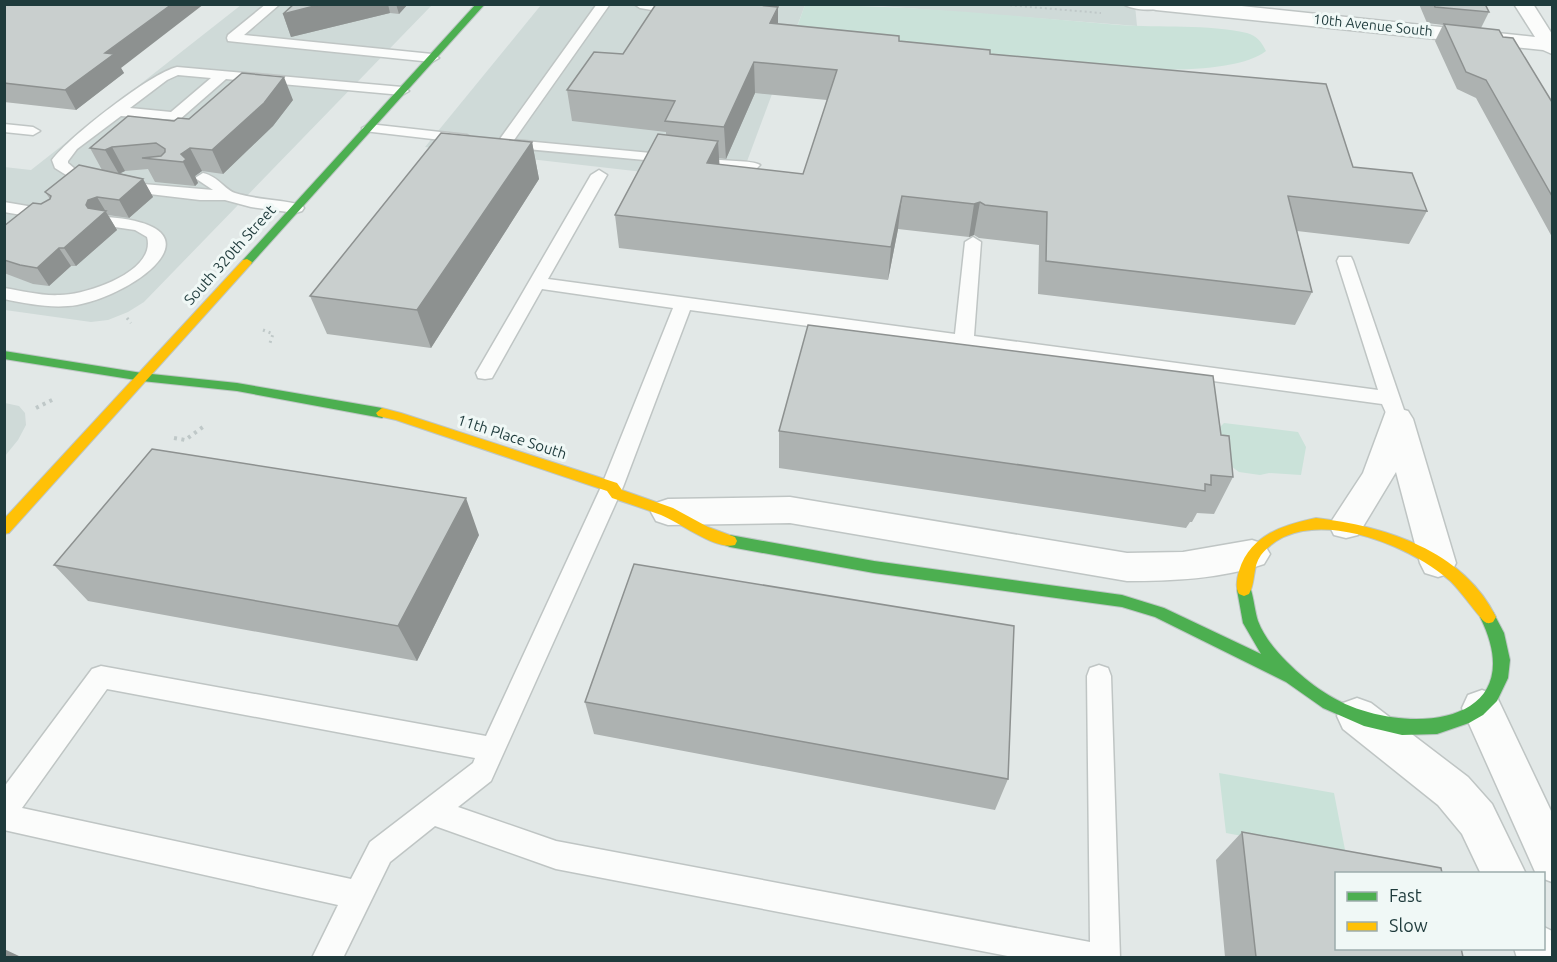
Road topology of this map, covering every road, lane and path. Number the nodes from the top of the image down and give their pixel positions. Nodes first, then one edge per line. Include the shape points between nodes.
1 (274, 4) edge
2 (481, 4) edge
3 (604, 4) edge
4 (640, 4) edge
5 (974, 4) edge
6 (994, 4) edge
7 (1129, 4) edge
8 (1523, 4) edge
9 (1157, 5) edge
10 (696, 14) edge
11 (1111, 14) dead end
12 (1552, 46) edge
13 (432, 58) junction
14 (224, 74) junction
15 (402, 91) junction
16 (118, 111) junction
17 (4, 128) edge
18 (369, 128) junction
19 (33, 131) dead end
20 (494, 142) junction
21 (752, 165) dead end
22 (159, 174) edge
23 (598, 175) dead end
24 (203, 178) edge
25 (112, 179) junction
26 (225, 195) junction
27 (4, 207) edge
28 (296, 208) junction
29 (52, 215) edge
30 (107, 222) edge
31 (973, 242) edge
32 (1345, 261) dead end
33 (536, 284) junction
34 (4, 293) edge
35 (684, 304) junction
36 (127, 318) dead end
37 (130, 322) dead end
38 (263, 330) dead end
39 (964, 341) junction
40 (269, 346) dead end
41 (4, 355) edge
42 (485, 373) dead end
43 (142, 377) junction
44 (54, 399) dead end
45 (36, 408) dead end
46 (1393, 408) junction
47 (203, 427) dead end
48 (174, 438) dead end
49 (612, 487) junction
50 (668, 512) junction
51 (1346, 525) junction
52 (4, 529) edge
53 (1252, 554) junction
54 (1438, 563) junction
55 (1099, 676) dead end
56 (1292, 678) junction
57 (1482, 708) junction
58 (1357, 716) junction
59 (493, 749) junction
60 (4, 810) edge
61 (431, 811) junction
62 (4, 817) edge
63 (1552, 860) edge
64 (1504, 872) edge
65 (359, 895) junction
66 (327, 957) edge
67 (1098, 957) edge
68 (1105, 957) edge

1 - 13 lane via 232,38
2 - 13 street, South 320th Street
3 - 20 lane
4 - 10 lane
5 - 6 path
6 - 11 path
7 - 9 lane
8 - 12 street
9 - 12 street, 10th Avenue South
13 - 15 street, South 320th Street
14 - 15 lane
14 - 16 lane via 184,70 169,73
14 - 16 lane via 174,117
15 - 18 street, South 320th Street
16 - 25 lane via 60,160 60,165 71,173
17 - 19 lane
18 - 20 lane
18 - 28 street, South 320th Street
20 - 21 lane via 735,167
22 - 25 lane
23 - 33 lane
24 - 26 lane
25 - 26 lane via 141,188
26 - 28 lane
27 - 29 lane
28 - 43 street, South 320th Street
30 - 34 lane via 146,228 153,233 156,251 137,274 80,299 47,301
31 - 39 lane
32 - 46 lane
33 - 35 lane
33 - 42 lane
35 - 39 lane
35 - 49 lane
36 - 37 path
38 - 40 path via 273,334
39 - 46 lane
41 - 43 street, 11th Place South
43 - 49 street, 11th Place South via 237,387 397,416
43 - 52 street, South 320th Street
44 - 45 path
46 - 51 street via 1378,476
46 - 54 street
47 - 48 path via 185,440
49 - 50 street, 11th Place South via 617,494
49 - 59 lane
50 - 53 street via 790,510 1127,567 1183,566
50 - 56 street, 11th Place South via 703,531 738,543 874,567 1122,601 1159,612
51 - 53 street via 1316,523 1290,528 1268,538
51 - 54 street via 1378,532
53 - 56 street via 1243,574 1243,599 1251,625 1267,652
54 - 57 street via 1485,610 1497,638 1502,664 1497,688
55 - 68 lane
56 - 58 street via 1322,700
57 - 58 street via 1460,722 1429,728 1394,726
57 - 63 street
58 - 64 street via 1453,791 1477,819
59 - 60 lane via 101,677
59 - 61 lane via 482,772
61 - 65 lane via 380,852
61 - 67 lane via 556,855
62 - 65 lane
65 - 66 lane

